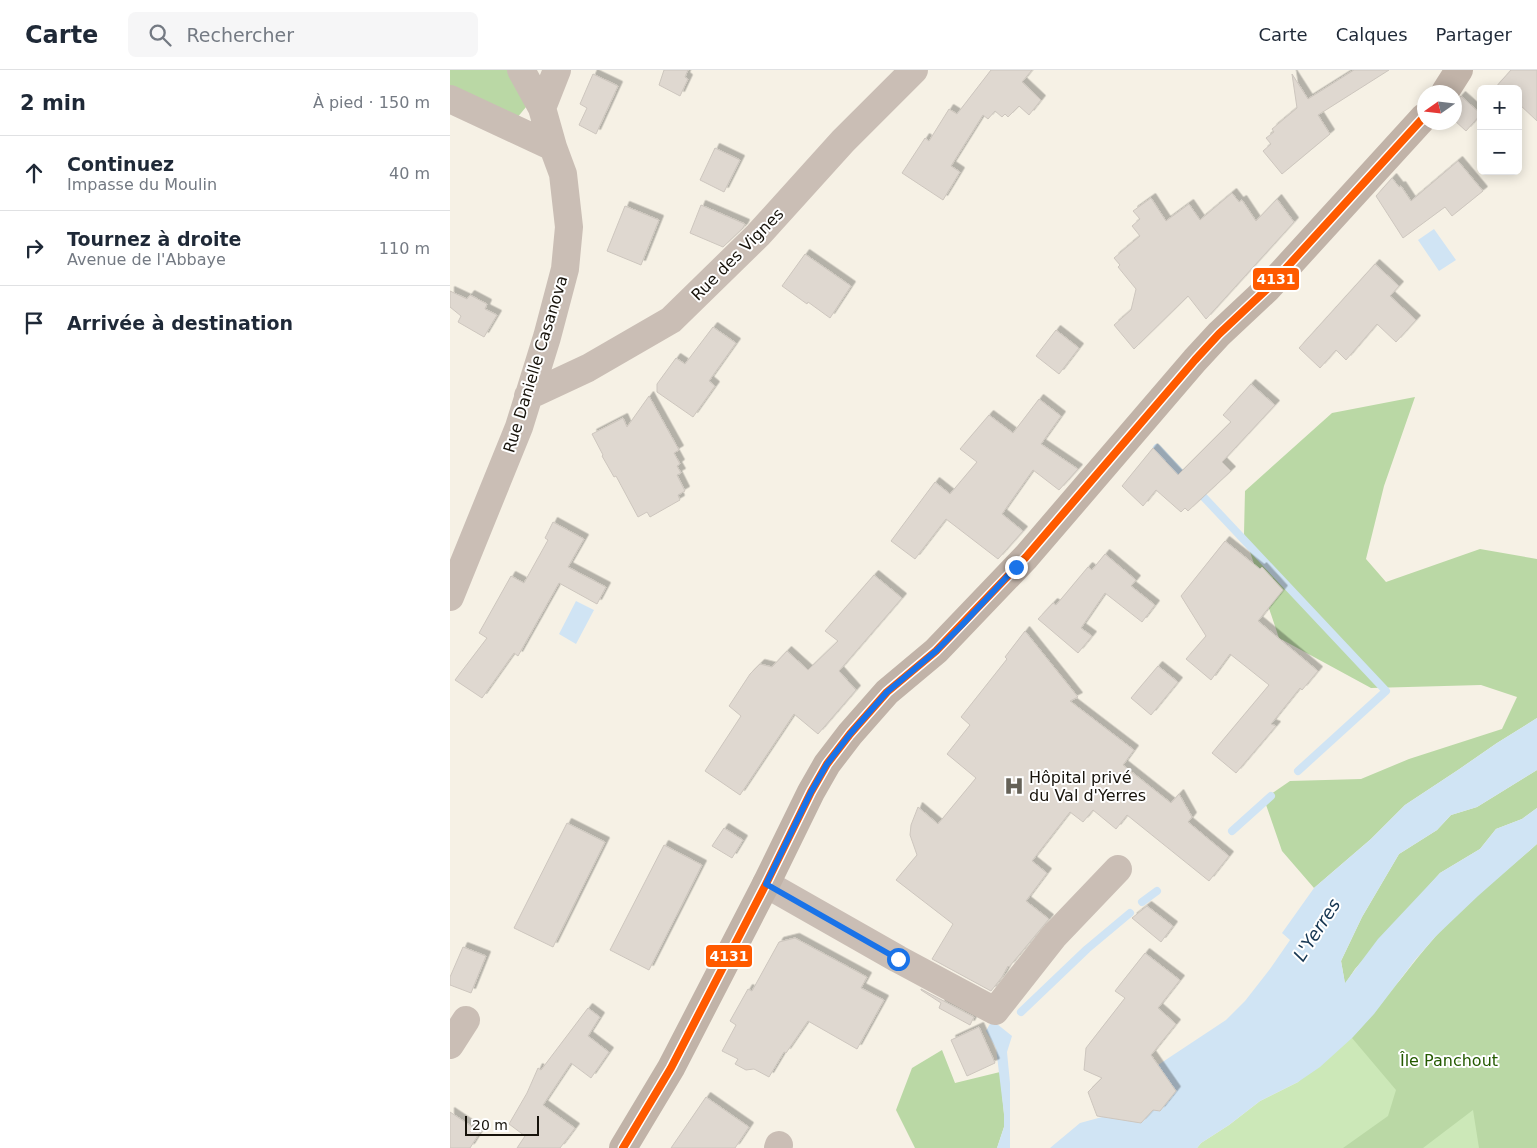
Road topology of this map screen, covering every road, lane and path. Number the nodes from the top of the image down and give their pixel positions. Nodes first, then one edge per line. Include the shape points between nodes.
1 (521, 70) edge
2 (558, 70) edge
3 (914, 70) edge
4 (1459, 70) edge
5 (1449, 85) edge
6 (450, 99) edge
7 (542, 108) junction
8 (1417, 125) edge
9 (553, 148) junction
10 (528, 396) junction
11 (450, 597) edge
12 (1118, 869) dead end
13 (766, 884) junction
14 (466, 1020) dead end
15 (450, 1045) edge
16 (623, 1148) edge

1 - 7 street, Rue Danielle Casanova
2 - 7 street
3 - 10 street, Rue des Vignes via 671,320 588,368
4 - 5 street
6 - 9 street
7 - 9 street, Rue Danielle Casanova
8 - 13 street via 1267,289 1195,360 1039,542 962,625 887,692 850,734 811,792
9 - 10 street, Rue Danielle Casanova via 563,174 569,227 565,269
10 - 11 street, Rue Danielle Casanova via 519,427
12 - 13 street via 1054,936 996,1012
13 - 16 street via 671,1068
14 - 15 street

